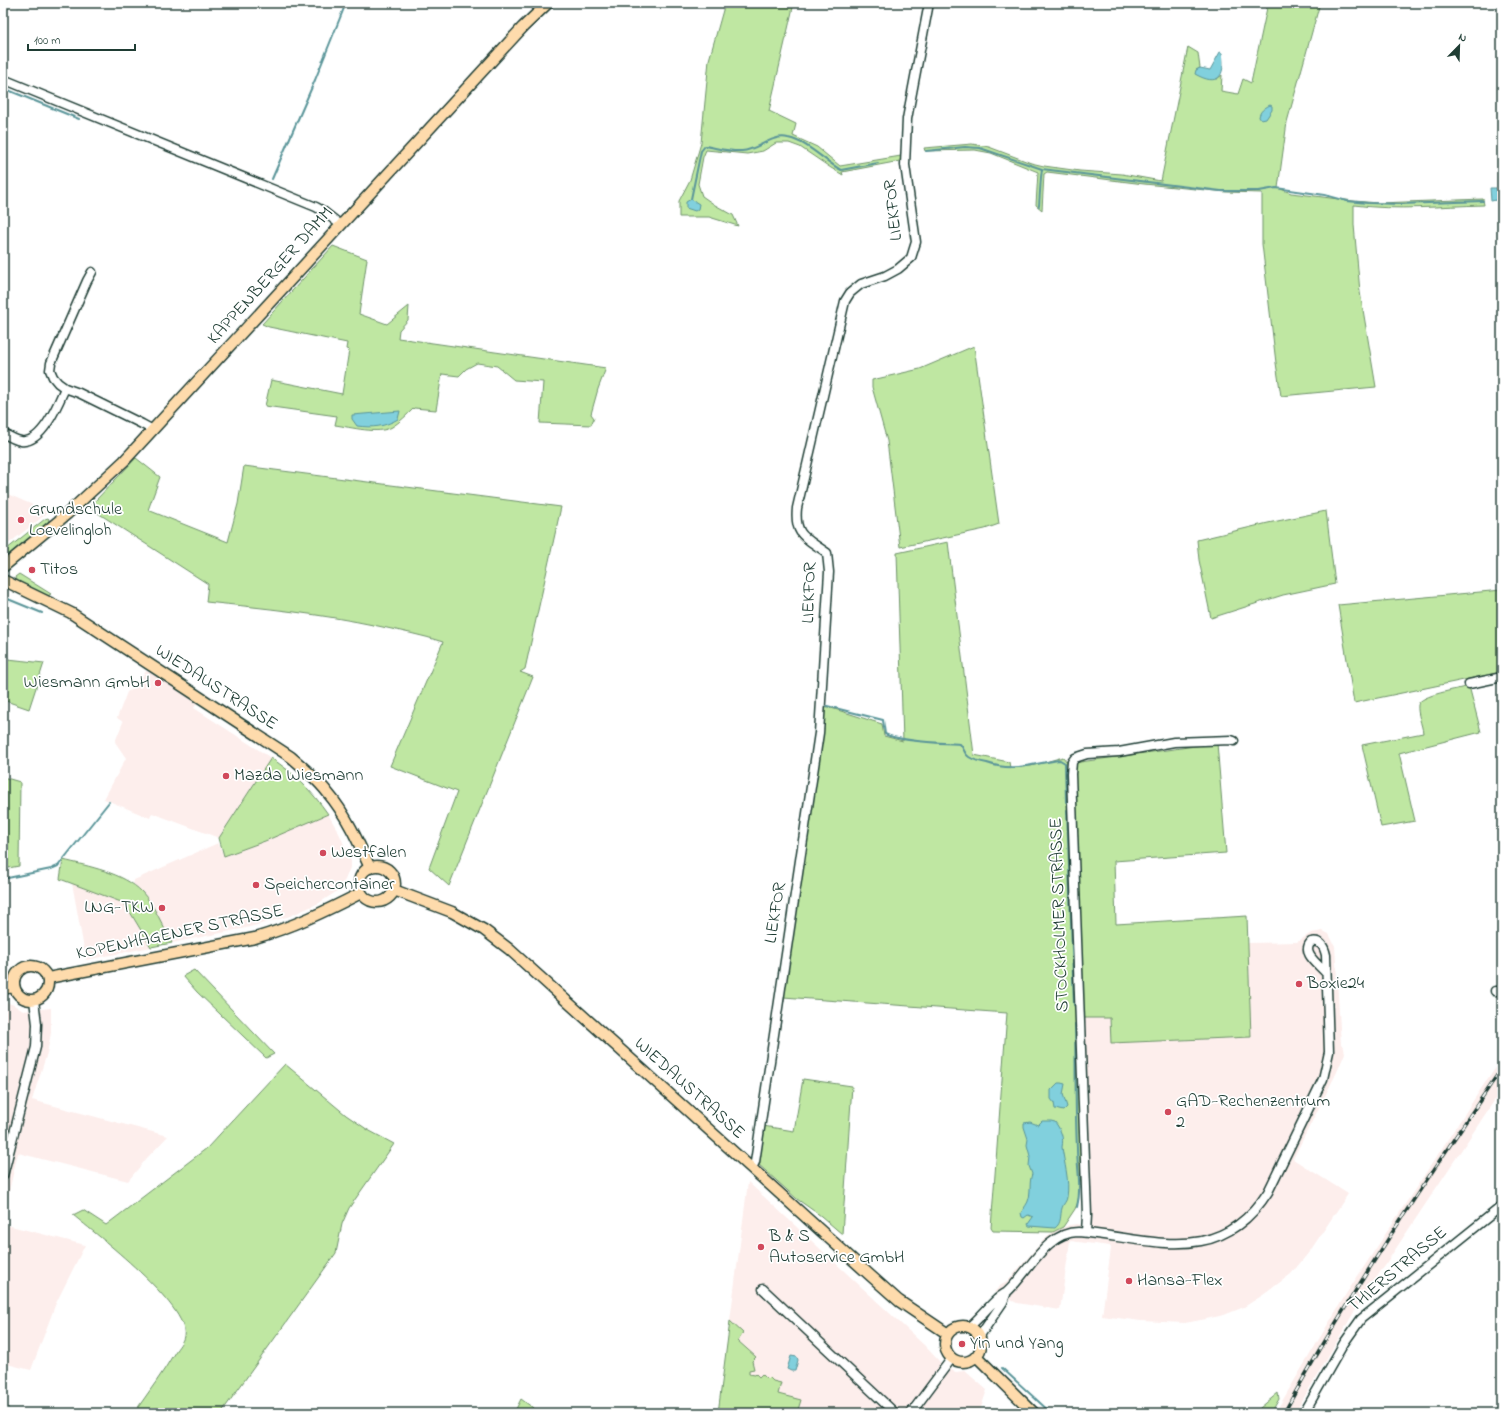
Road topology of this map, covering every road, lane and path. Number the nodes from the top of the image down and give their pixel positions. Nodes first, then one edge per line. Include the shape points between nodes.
1 (548, 3) edge
2 (929, 3) edge
3 (3, 79) edge
4 (341, 225) junction
5 (92, 272) dead end
6 (65, 388) junction
7 (153, 430) junction
8 (3, 433) edge
9 (6, 564) edge
10 (3, 580) edge
11 (1502, 677) edge
12 (1469, 684) dead end
13 (1234, 741) dead end
14 (370, 868) junction
15 (394, 890) junction
16 (361, 892) junction
17 (1325, 972) dead end
18 (48, 978) junction
19 (13, 987) junction
20 (3, 989) edge
21 (34, 1000) junction
22 (752, 1168) junction
23 (3, 1176) edge
24 (1502, 1206) edge
25 (1086, 1232) junction
26 (763, 1289) dead end
27 (1007, 1292) junction
28 (969, 1327) junction
29 (948, 1334) junction
30 (979, 1337) junction
31 (976, 1356) junction
32 (952, 1358) junction
33 (895, 1413) edge
34 (911, 1413) edge
35 (1034, 1413) edge
36 (1304, 1413) edge

1 - 4 main road, KAPPENBERGER DAMM
2 - 22 street, LIEKFOR via 905,138 905,165 916,242 911,258 898,269 861,284 850,293 845,302 797,508 797,527 801,534 827,553 828,560 821,705
3 - 4 street via 316,207
4 - 7 main road, KAPPENBERGER DAMM
5 - 6 street via 50,370 58,383
6 - 7 street
6 - 8 street via 39,435 33,439 20,440
7 - 9 main road, KAPPENBERGER DAMM via 95,489
10 - 14 main road, WIEDAUSTRASSE via 70,613 292,757 328,792 350,826
11 - 12 street
13 - 25 street, STOCKHOLMER STRASSE via 1155,744 1119,752 1087,754 1075,758 1072,762
14 - 15 main road via 379,867 389,871 394,881
14 - 16 main road via 361,876
15 - 16 main road via 389,897 379,902 368,900
15 - 22 main road, WIEDAUSTRASSE via 452,912 484,930 509,949
16 - 18 main road, KOPENHAGENER STRASSE via 300,923 271,933
17 - 25 street via 1328,1052 1323,1079 1268,1192 1248,1217 1230,1230 1190,1244 1170,1244
18 - 19 main road via 40,968 30,965 15,975
18 - 21 main road via 46,992
19 - 20 main road
19 - 21 main road via 23,999
21 - 23 street via 37,1024 35,1053
22 - 29 main road, WIEDAUSTRASSE via 899,1301
24 - 36 street, THIERSTRASSE via 1361,1319 1344,1343
25 - 27 street via 1072,1232 1057,1238
26 - 33 street
27 - 28 street
27 - 30 street
28 - 29 main road via 958,1327
28 - 30 main road
29 - 32 main road via 945,1344
30 - 31 main road via 980,1345
31 - 32 main road via 962,1362
31 - 35 main road
32 - 34 street

